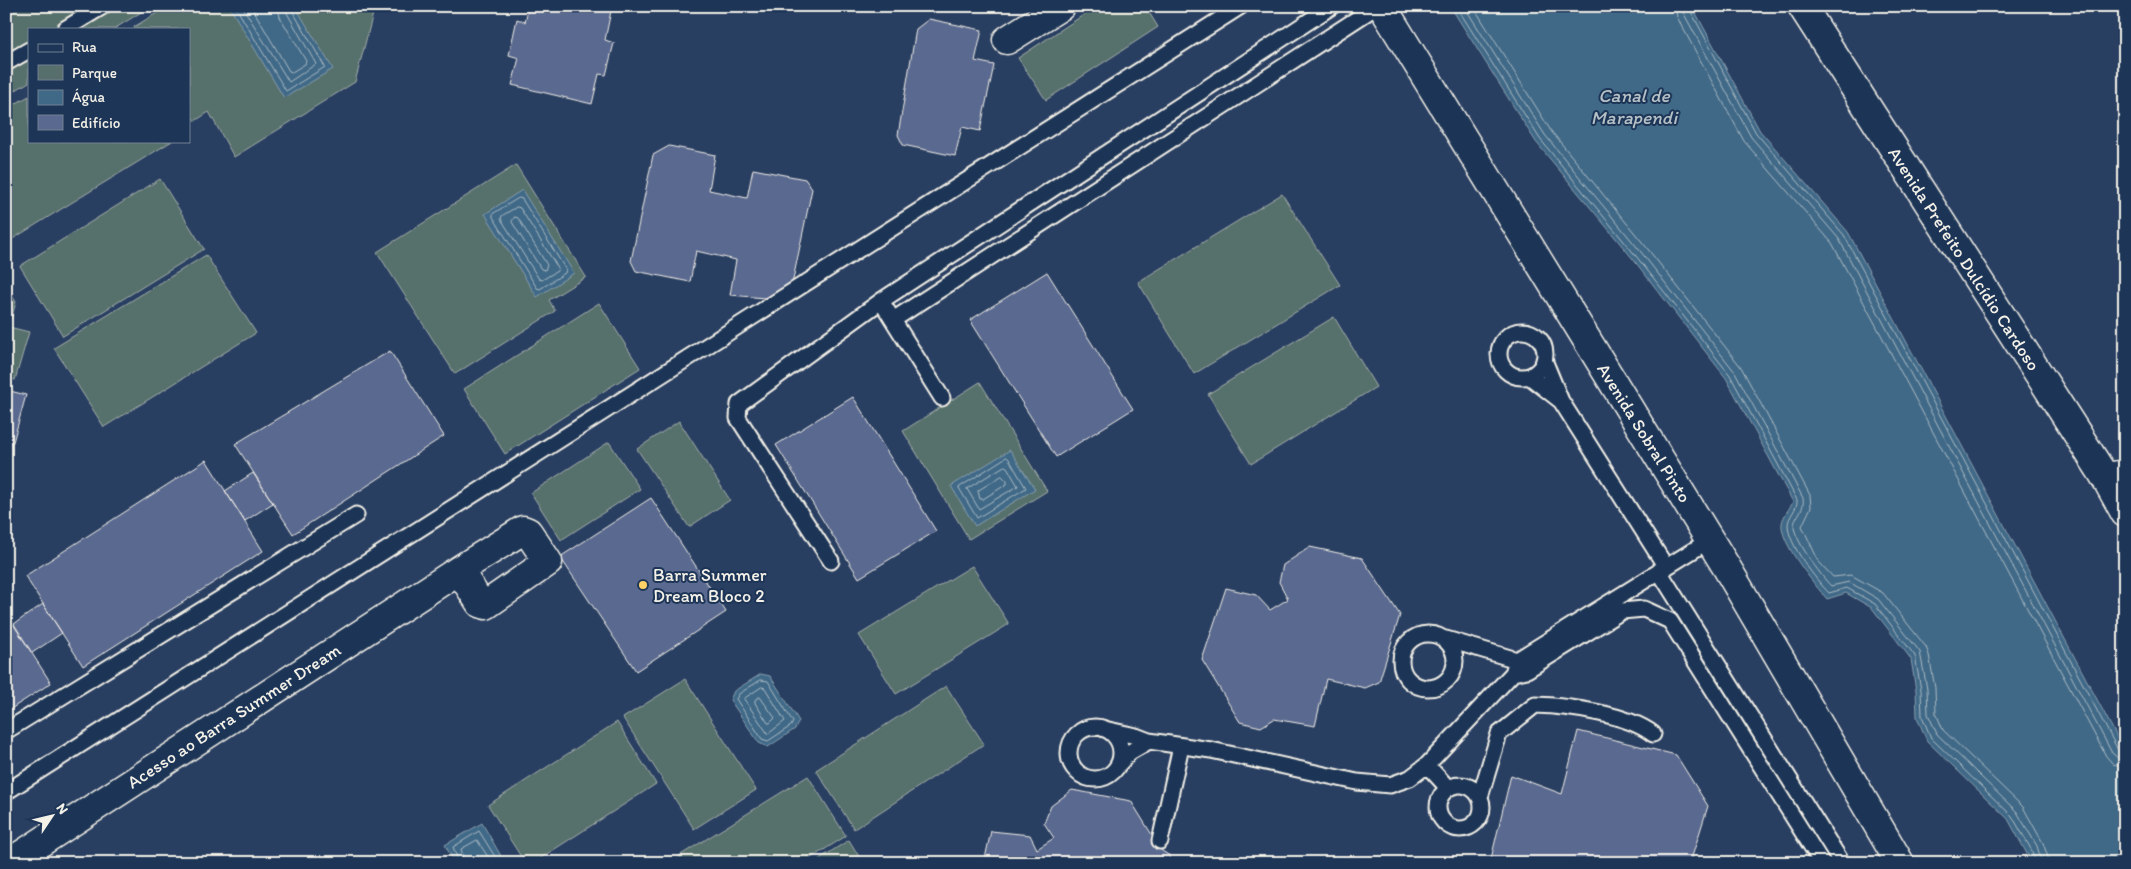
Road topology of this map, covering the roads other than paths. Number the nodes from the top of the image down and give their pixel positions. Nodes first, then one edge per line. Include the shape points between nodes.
1 (103, 6) edge
2 (1061, 6) edge
3 (1241, 6) edge
4 (1332, 6) edge
5 (1377, 6) edge
6 (1382, 6) edge
7 (1802, 6) edge
8 (67, 28) edge
9 (1007, 40) dead end
10 (28, 51) edge
11 (6, 64) edge
12 (881, 301) junction
13 (893, 320) junction
14 (1544, 360) junction
15 (1528, 376) junction
16 (942, 398) dead end
17 (1561, 401) junction
18 (2115, 476) edge
19 (2125, 513) edge
20 (356, 515) dead end
21 (1697, 548) dead end
22 (831, 561) dead end
23 (1663, 569) junction
24 (459, 570) dead end
25 (1446, 640) junction
26 (1485, 650) junction
27 (1456, 663) junction
28 (1515, 666) junction
29 (1104, 729) junction
30 (6, 731) edge
31 (1653, 734) dead end
32 (1149, 741) junction
33 (1181, 746) junction
34 (1118, 765) junction
35 (1427, 765) junction
36 (1448, 788) junction
37 (6, 792) edge
38 (1480, 796) junction
39 (1160, 841) dead end
40 (9, 863) edge
41 (1822, 863) edge
42 (1842, 863) edge
43 (1900, 863) edge

1 - 8 lane
2 - 9 street
3 - 37 lane
4 - 12 lane
5 - 13 lane
6 - 43 street, Avenida Sobral Pinto via 1727,568
7 - 18 street, Avenida Prefeito Dulcídio Cardoso
10 - 11 lane
12 - 13 lane
12 - 22 lane via 739,404 738,418
13 - 16 lane
14 - 15 lane via 1541,367
14 - 15 lane via 1543,344 1532,333 1518,331 1505,338 1498,352 1502,366 1514,376
14 - 17 lane
15 - 17 lane
17 - 23 lane
18 - 19 street, Avenida Prefeito Dulcídio Cardoso
20 - 30 lane
21 - 23 lane
23 - 28 lane
23 - 42 lane
24 - 40 street, Acesso ao Barra Summer Dream
25 - 26 lane
25 - 27 lane via 1452,646
25 - 27 lane via 1429,633 1412,639 1402,654 1404,673 1417,686 1434,688 1449,679
26 - 27 lane
26 - 28 lane
28 - 35 lane
28 - 41 lane via 1527,670 1622,611 1644,609 1670,621
29 - 32 lane
29 - 34 lane via 1117,740 1121,756
29 - 34 lane via 1088,729 1074,738 1070,746 1071,763 1082,776 1090,779 1107,776
31 - 38 lane via 1633,722 1560,706 1535,705 1499,734
32 - 33 lane
32 - 34 lane via 1130,752
33 - 35 lane via 1357,782 1390,785 1410,778
33 - 39 lane
35 - 36 lane
36 - 38 lane via 1469,786
36 - 38 lane via 1439,799 1439,814 1442,820 1461,830 1475,824 1482,811

